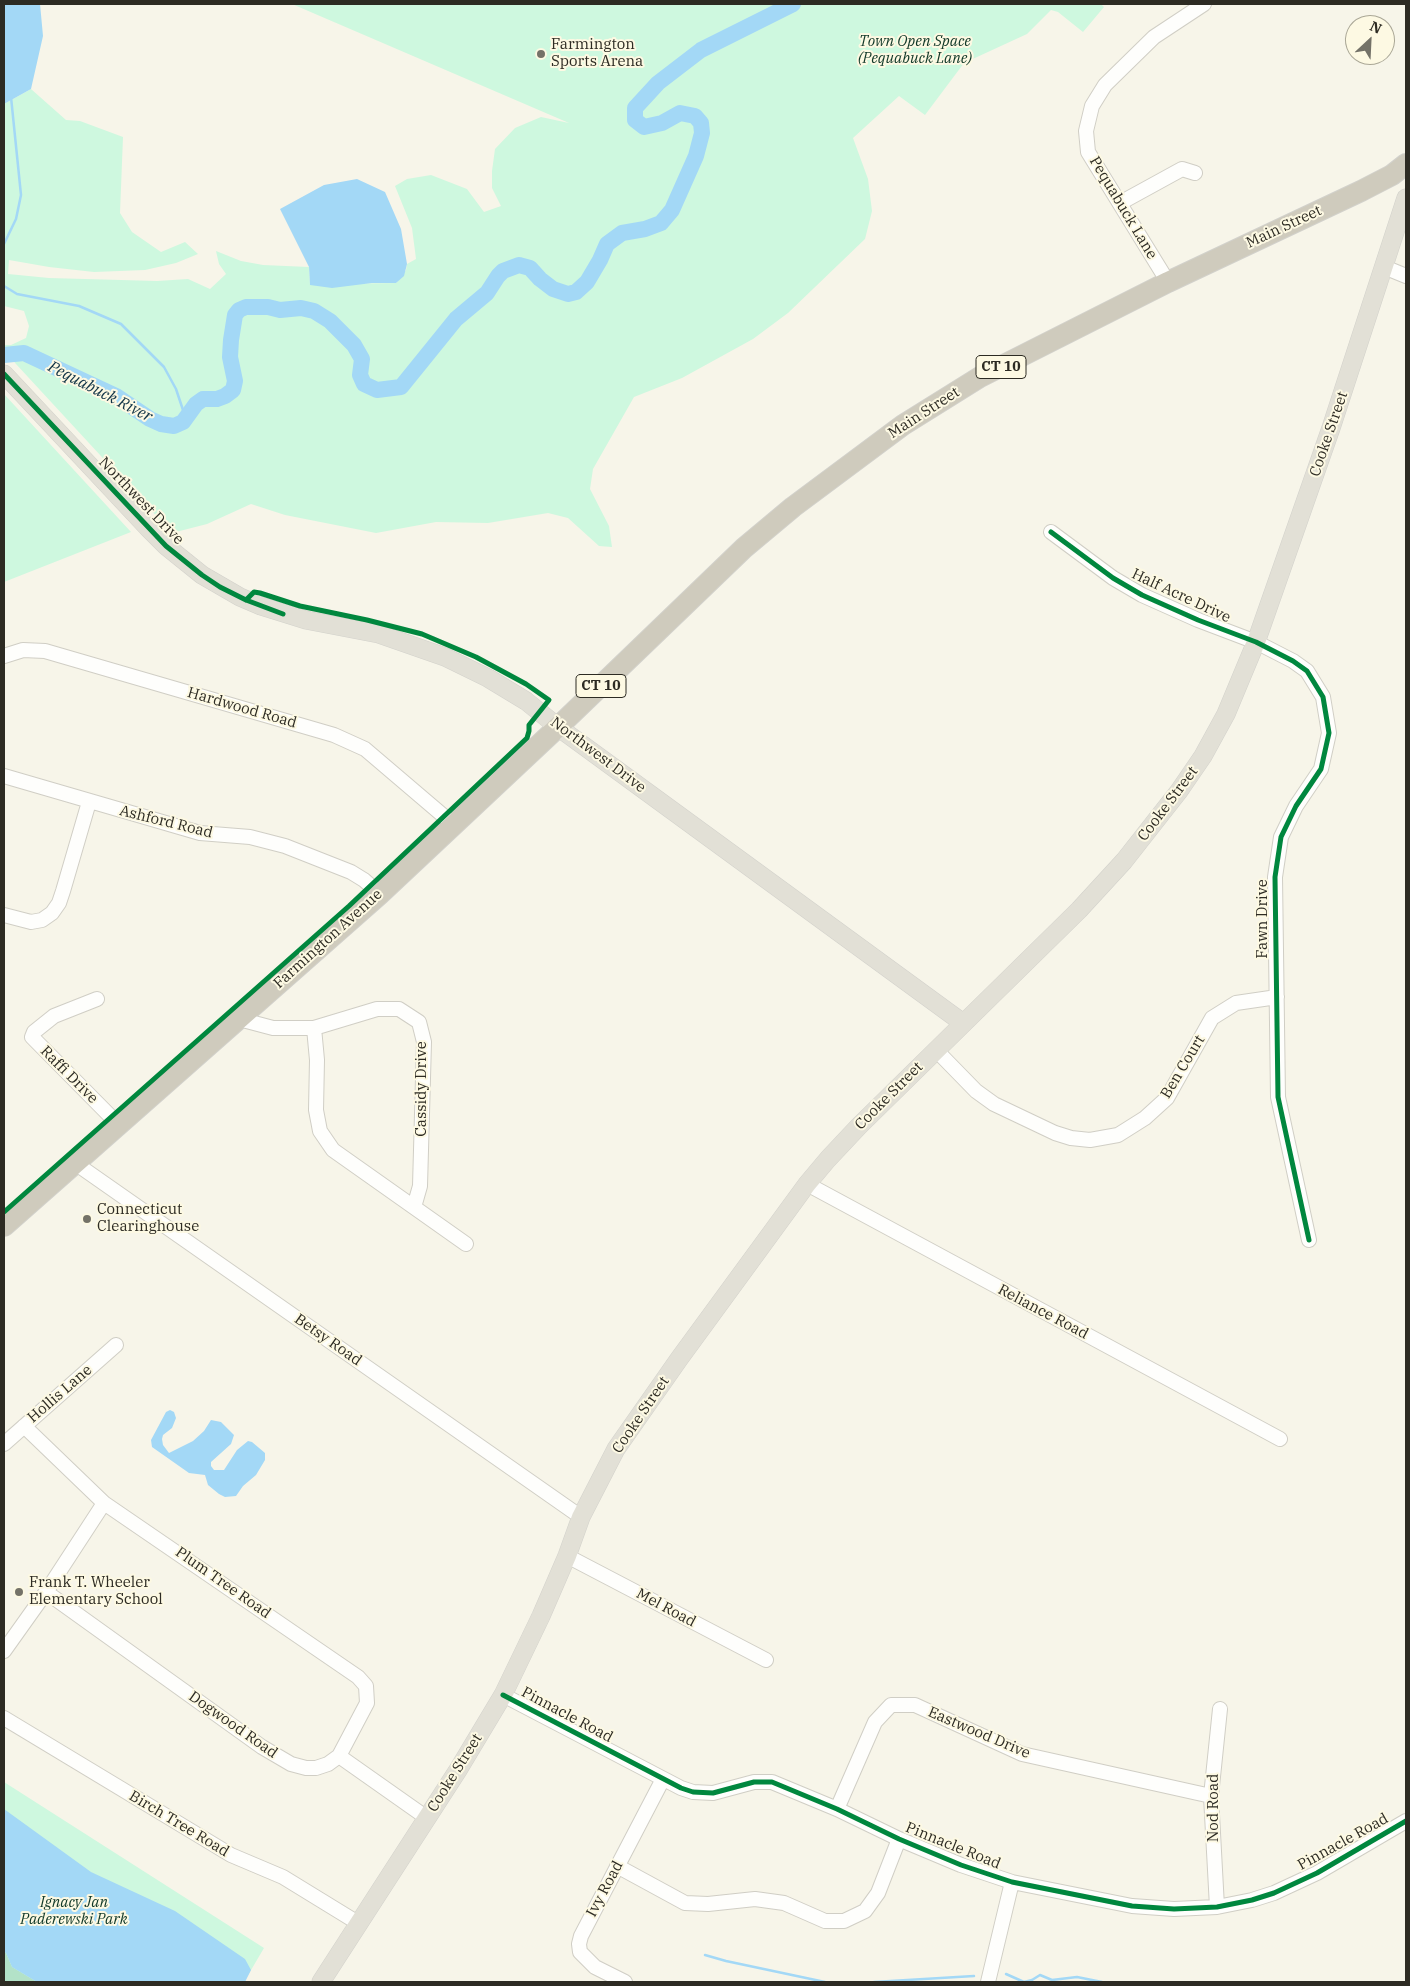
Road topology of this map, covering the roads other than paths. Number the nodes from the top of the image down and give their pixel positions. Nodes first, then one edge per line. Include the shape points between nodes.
1 (1204, 4) edge
2 (1406, 164) edge
3 (1195, 174) dead end
4 (1406, 198) edge
5 (1120, 203) junction
6 (1384, 267) junction
7 (1406, 276) edge
8 (1168, 282) junction
9 (4, 374) edge
10 (1051, 532) dead end
11 (1256, 642) junction
12 (645, 644) joint
13 (4, 656) edge
14 (558, 727) junction
15 (4, 776) edge
16 (89, 802) junction
17 (453, 824) junction
18 (380, 894) junction
19 (4, 916) edge
20 (1277, 997) junction
21 (97, 998) dead end
22 (239, 1019) junction
23 (963, 1024) junction
24 (314, 1028) junction
25 (936, 1050) junction
26 (119, 1125) junction
27 (75, 1163) junction
28 (807, 1184) junction
29 (414, 1207) junction
30 (4, 1226) edge
31 (1309, 1240) dead end
32 (466, 1244) dead end
33 (116, 1345) dead end
34 (24, 1426) junction
35 (1280, 1439) dead end
36 (4, 1444) edge
37 (104, 1503) junction
38 (580, 1517) junction
39 (567, 1556) junction
40 (46, 1592) junction
41 (4, 1651) edge
42 (766, 1660) dead end
43 (503, 1695) junction
44 (1220, 1709) dead end
45 (4, 1718) edge
46 (339, 1756) junction
47 (663, 1779) junction
48 (1211, 1796) junction
49 (837, 1809) junction
50 (427, 1818) junction
51 (1406, 1821) edge
52 (899, 1838) junction
53 (617, 1866) junction
54 (1012, 1882) junction
55 (1217, 1907) junction
56 (358, 1923) junction
57 (321, 1982) edge
58 (625, 1982) edge
59 (988, 1982) edge

1 - 5 street, Pequabuck Lane via 1154,37 1105,85 1092,106 1086,131 1088,152
2 - 8 highway, Main Street / CT 10 via 1361,191
3 - 5 street via 1182,169
4 - 6 main road, Cooke Street
5 - 8 street, Pequabuck Lane
6 - 7 street
6 - 11 main road, Cooke Street
8 - 12 highway, Main Street / CT 10 via 980,377 903,425 765,530
9 - 14 main road, Northwest Drive via 166,546 220,587 261,606 306,620 379,634 445,657 511,691
10 - 11 street, Half Acre Drive via 1113,578 1142,595
11 - 20 street, Fawn Drive via 1306,671 1323,697 1330,733 1321,769 1296,806 1281,837 1275,877
11 - 23 main road, Cooke Street via 1217,732 1179,791 1124,861
12 - 14 highway, Farmington Avenue / CT 10
13 - 17 street, Hardwood Road via 23,650 45,651 334,735 365,749
14 - 17 highway, Farmington Avenue / CT 10
14 - 23 main road, Northwest Drive
15 - 16 street, Ashford Road
16 - 18 street, Ashford Road via 200,833 250,837 285,846 351,872
16 - 19 street via 59,903 52,913 31,922
17 - 18 highway, Farmington Avenue / CT 10
18 - 22 highway, Farmington Avenue / CT 10
20 - 25 street, Ben Court via 1236,1003 1212,1018 1167,1098 1145,1118 1118,1135 1090,1140 1055,1133 994,1104 976,1091
20 - 31 street, Fawn Drive via 1278,1097
21 - 26 street, Raffi Drive via 54,1016 32,1037
22 - 24 street, Cassidy Drive via 274,1028
22 - 26 highway, Farmington Avenue / CT 10
23 - 25 main road, Cooke Street
24 - 29 street via 316,1110 320,1132 333,1150
24 - 29 street, Cassidy Drive via 377,1010 399,1009 419,1022 424,1042 422,1119 420,1186
25 - 28 main road, Cooke Street via 859,1126
26 - 27 highway, Farmington Avenue / CT 10
27 - 30 highway, Farmington Avenue / CT 10
27 - 38 street, Betsy Road
28 - 35 street, Reliance Road
28 - 38 main road, Cooke Street via 616,1449
29 - 32 street
33 - 34 street, Hollis Lane
34 - 36 street, Hollis Lane
34 - 37 street, Plum Tree Road
37 - 40 street
37 - 46 street, Plum Tree Road via 358,1677 366,1686 367,1703
38 - 39 main road, Cooke Street
39 - 42 street, Mel Road
39 - 43 main road, Cooke Street
40 - 41 street
40 - 46 street, Dogwood Road via 262,1747 291,1764 316,1768
43 - 47 street, Pinnacle Road
43 - 50 main road, Cooke Street
44 - 48 street, Nod Road
45 - 56 street, Birch Tree Road via 231,1855 283,1877
46 - 50 street
47 - 49 street, Pinnacle Road via 702,1793 725,1791 754,1782 772,1782
47 - 53 street, Ivy Road
48 - 49 street, Eastwood Drive via 1022,1754 915,1705 892,1706 875,1722
48 - 55 street, Nod Road
49 - 52 street, Pinnacle Road
50 - 56 main road, Cooke Street
51 - 55 street, Pinnacle Road via 1291,1885 1252,1900
52 - 53 street via 878,1893 865,1911 844,1921 825,1921 784,1903 755,1899 708,1904 685,1902
52 - 54 street, Pinnacle Road via 961,1865
53 - 58 street, Ivy Road via 579,1944 580,1952 595,1967
54 - 55 street, Pinnacle Road via 1132,1906 1174,1909
54 - 59 street
56 - 57 main road, Cooke Street

